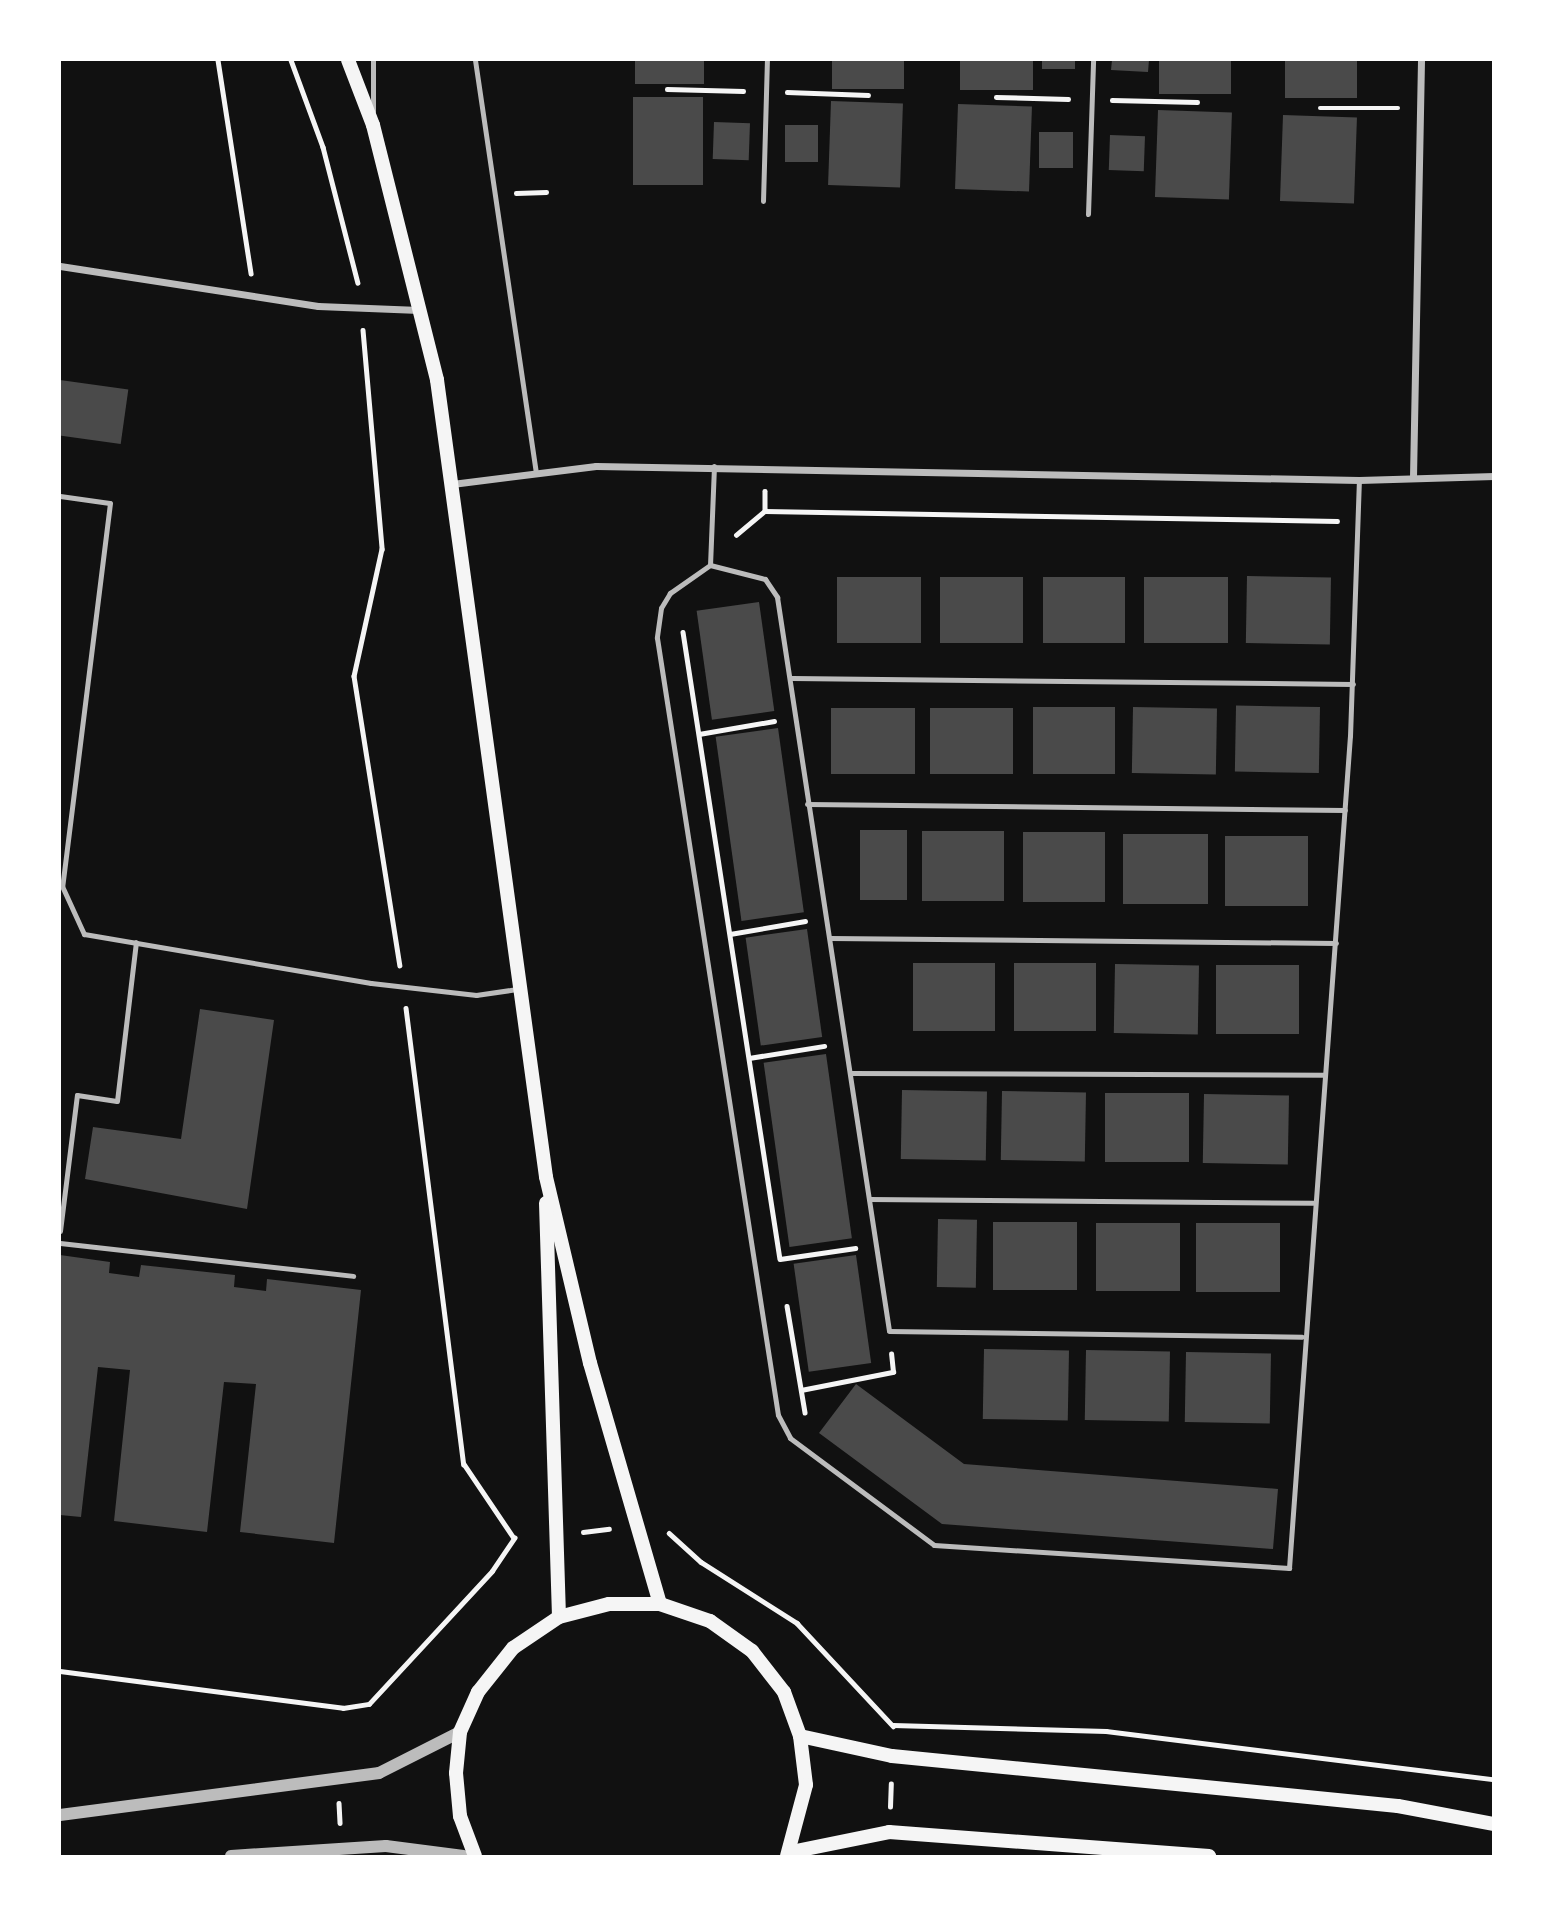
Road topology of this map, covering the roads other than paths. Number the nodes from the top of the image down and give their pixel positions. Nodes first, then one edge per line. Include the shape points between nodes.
1 (348, 60) edge
2 (373, 60) edge
3 (475, 60) edge
4 (767, 60) edge
5 (1093, 60) edge
6 (1421, 60) edge
7 (373, 125) junction
8 (763, 201) dead end
9 (1088, 214) dead end
10 (60, 266) edge
11 (424, 309) junction
12 (714, 466) junction
13 (536, 474) junction
14 (1493, 476) edge
15 (1413, 477) junction
16 (1359, 480) junction
17 (452, 484) junction
18 (60, 496) edge
19 (710, 565) junction
20 (792, 678) junction
21 (1353, 684) junction
22 (807, 804) junction
23 (1345, 810) junction
24 (830, 938) junction
25 (136, 942) junction
26 (1336, 943) junction
27 (521, 989) junction
28 (850, 1073) junction
29 (1325, 1075) junction
30 (546, 1177) junction
31 (869, 1199) junction
32 (1313, 1203) junction
33 (60, 1231) edge
34 (60, 1243) edge
35 (353, 1276) dead end
36 (1302, 1337) junction
37 (660, 1604) junction
38 (559, 1617) junction
39 (460, 1732) junction
40 (800, 1736) junction
41 (60, 1815) edge
42 (1493, 1824) edge
43 (789, 1854) edge
44 (231, 1857) edge
45 (463, 1857) edge
46 (475, 1857) edge
47 (1209, 1857) edge

1 - 7 main road
2 - 7 lane
3 - 13 lane
4 - 8 lane
5 - 9 lane
6 - 15 street
7 - 11 main road
10 - 11 street via 362,312
11 - 17 main road
12 - 13 street via 596,466
12 - 16 street
12 - 19 lane
13 - 17 street
14 - 15 street
15 - 16 street
16 - 21 lane
17 - 27 main road
18 - 25 lane via 110,503 62,886 85,934
19 - 20 lane via 765,579 777,597
19 - 36 lane via 670,593 661,608 657,638 774,1388 790,1438 934,1545 1289,1568
20 - 21 lane
20 - 22 lane
21 - 23 lane
22 - 23 lane
22 - 24 lane
23 - 26 lane
24 - 26 lane
24 - 28 lane
25 - 27 lane via 403,987 476,995
25 - 33 lane via 117,1101 77,1095
26 - 29 lane
27 - 30 main road
28 - 29 lane
28 - 31 lane
29 - 32 lane
30 - 37 main road via 590,1363
30 - 38 main road
31 - 32 lane
31 - 36 lane via 889,1331
32 - 36 lane
34 - 35 lane
37 - 38 main road via 609,1604
37 - 40 main road via 710,1621 752,1651 784,1692
38 - 39 main road via 513,1648 478,1692
39 - 41 street via 379,1773
39 - 46 main road via 460,1816
40 - 42 main road via 892,1756 1315,1796
40 - 43 main road via 806,1785
43 - 47 main road via 889,1832
44 - 45 street via 386,1846

